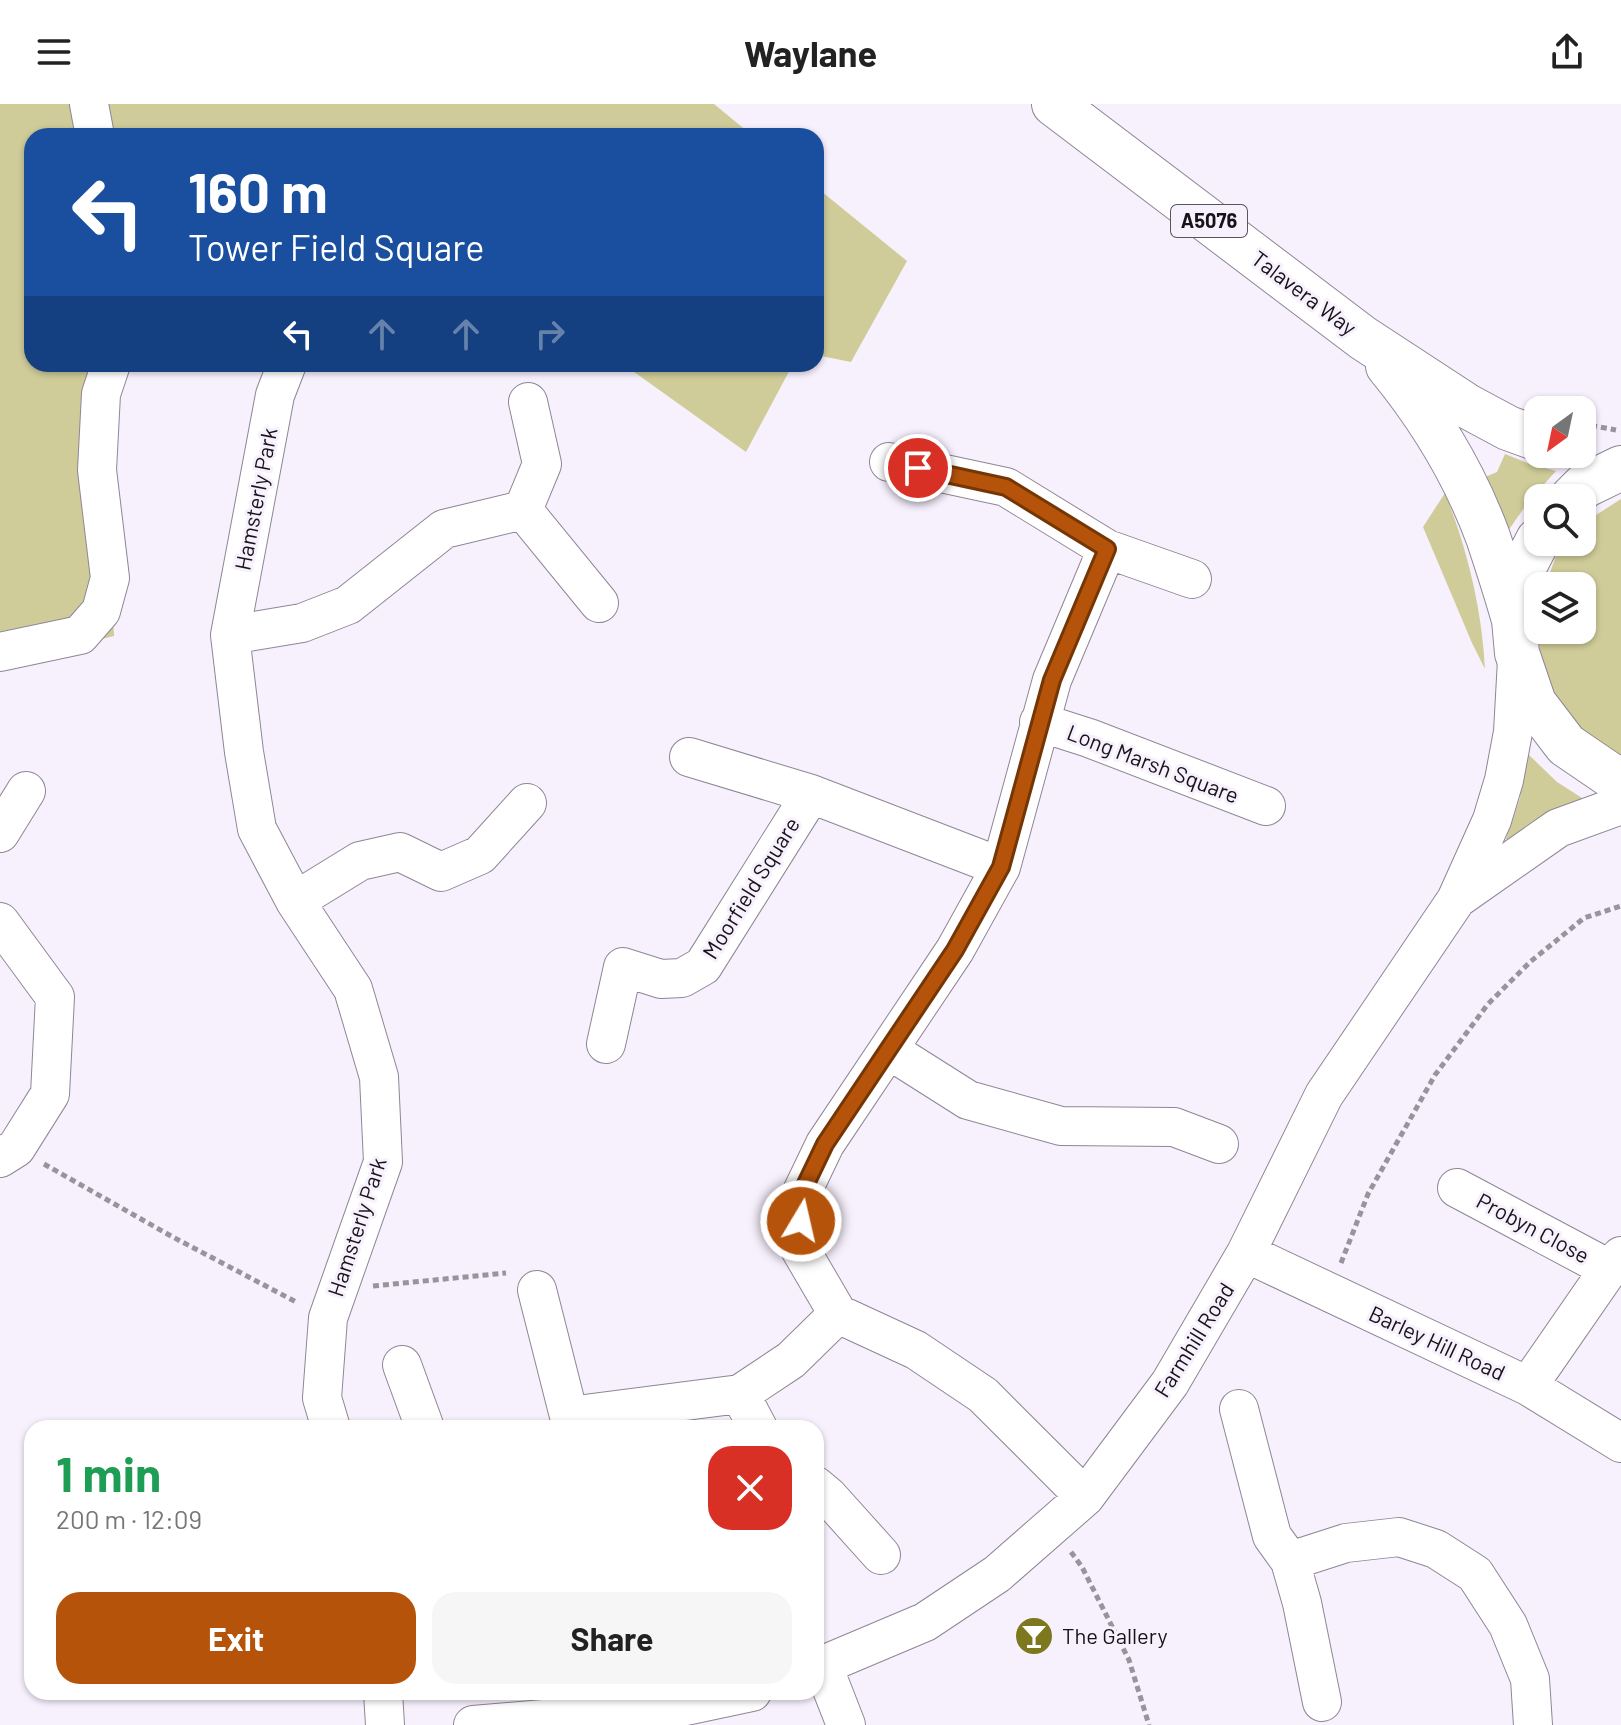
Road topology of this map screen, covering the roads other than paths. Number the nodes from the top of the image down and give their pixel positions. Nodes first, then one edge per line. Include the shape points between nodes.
1 (89, 104) edge
2 (1054, 104) edge
3 (94, 128) edge
4 (1363, 338) junction
5 (108, 372) edge
6 (284, 372) edge
7 (528, 402) dead end
8 (1524, 434) edge
9 (1596, 457) edge
10 (1621, 461) edge
11 (889, 462) dead end
12 (1621, 468) edge
13 (1588, 484) edge
14 (523, 510) junction
15 (1107, 549) junction
16 (1530, 556) edge
17 (1192, 579) dead end
18 (599, 603) dead end
19 (230, 635) junction
20 (1516, 636) junction
21 (0, 652) edge
22 (1039, 722) junction
23 (689, 757) dead end
24 (1621, 778) edge
25 (26, 791) dead end
26 (811, 794) junction
27 (527, 803) dead end
28 (1621, 805) edge
29 (1266, 806) dead end
30 (0, 833) edge
31 (1001, 867) junction
32 (1456, 900) junction
33 (295, 901) junction
34 (0, 922) edge
35 (606, 1044) dead end
36 (889, 1050) junction
37 (1219, 1144) dead end
38 (8, 1153) edge
39 (1457, 1188) dead end
40 (1246, 1253) junction
41 (1615, 1262) edge
42 (537, 1290) road end
43 (838, 1314) junction
44 (402, 1365) dead end
45 (1528, 1386) junction
46 (740, 1394) junction
47 (1239, 1409) dead end
48 (329, 1420) edge
49 (422, 1420) edge
50 (754, 1420) edge
51 (1621, 1443) edge
52 (824, 1493) edge
53 (1085, 1497) junction
54 (881, 1555) dead end
55 (1290, 1561) junction
56 (824, 1665) edge
57 (824, 1676) edge
58 (383, 1700) edge
59 (714, 1700) edge
60 (1322, 1702) dead end
61 (385, 1725) edge
62 (473, 1725) edge
63 (846, 1725) edge
64 (1533, 1725) edge

1 - 3 street
2 - 4 main road, Talavera Way / A5076
4 - 8 main road, Talavera Way / A5076 via 1467,406
4 - 20 main road, Talavera Way / A5076 via 1432,424 1463,481 1487,535
5 - 21 street via 101,394 97,470 110,578 101,611 80,635
6 - 19 street, Hamsterly Park via 275,395
7 - 14 street via 542,464
9 - 10 main road
11 - 15 street via 1006,487
12 - 13 main road
14 - 18 street
14 - 19 street via 444,529 348,605 302,623
15 - 17 street
15 - 22 street
16 - 20 main road via 1523,569
19 - 33 street, Hamsterly Park via 257,829
20 - 24 main road, Talavera Way via 1534,703 1566,745
20 - 32 street, Farmhill Road via 1513,732 1504,780
22 - 29 street, Long Marsh Square
22 - 31 street
23 - 26 street, Moorfield Square
25 - 30 street
26 - 31 street, Moorfield Square
26 - 35 street, Moorfield Square via 703,966 682,978 661,979 623,967
27 - 33 street via 480,855 441,872 400,852 360,861
28 - 32 street, Farmhill Road via 1558,828
31 - 36 street via 955,950
32 - 40 street, Farmhill Road via 1324,1095
33 - 48 street, Hamsterly Park via 353,989 379,1077 383,1162 328,1318 322,1398
34 - 38 street via 55,997 50,1094
36 - 37 street via 968,1100 1061,1126 1174,1127
36 - 43 street via 825,1144 802,1192 800,1249
39 - 41 street, Probyn Close
40 - 45 street, Barley Hill Road
40 - 53 street, Farmhill Road via 1170,1383
41 - 45 street, Probyn Close
42 - 46 street via 569,1416
43 - 46 street via 791,1360
43 - 53 street via 916,1350 983,1395
44 - 49 street
45 - 51 street, Barley Hill Road
46 - 50 street
47 - 55 street via 1272,1536
52 - 54 street
53 - 56 street, Farmhill Road via 997,1574 925,1622
55 - 60 street
55 - 64 street via 1346,1543 1399,1537 1436,1549 1475,1574 1508,1625 1530,1679
57 - 63 street
58 - 61 street
59 - 62 street

